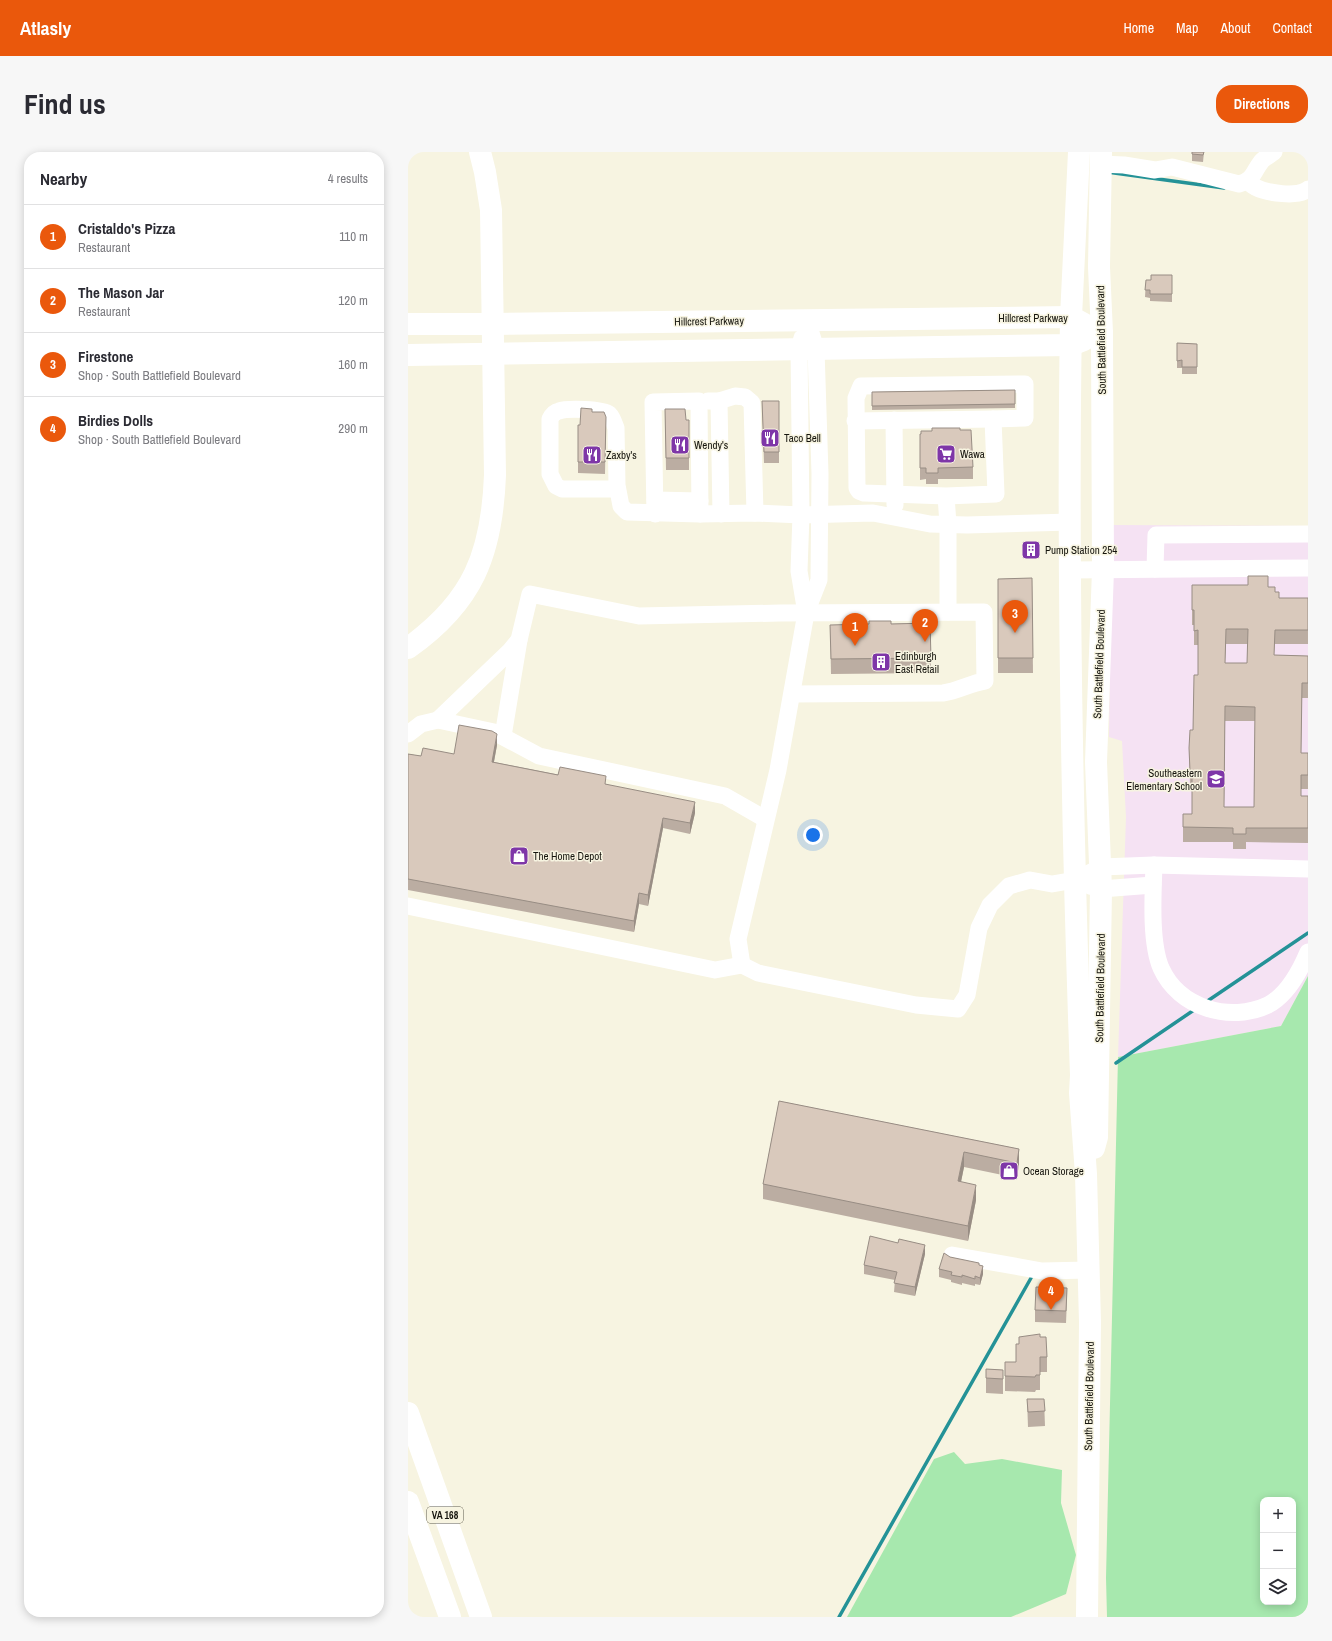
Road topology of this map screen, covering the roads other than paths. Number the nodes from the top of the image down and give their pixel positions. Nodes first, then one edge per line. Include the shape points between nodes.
1 (480, 152) edge
2 (1079, 152) edge
3 (1274, 152) edge
4 (1101, 158) edge
5 (1248, 182) junction
6 (1308, 189) edge
7 (1071, 318) junction
8 (807, 320) junction
9 (408, 324) edge
10 (493, 324) junction
11 (1102, 333) junction
12 (1071, 345) junction
13 (808, 349) junction
14 (493, 354) junction
15 (408, 355) edge
16 (699, 401) junction
17 (719, 402) junction
18 (993, 419) junction
19 (894, 420) junction
20 (855, 421) junction
21 (617, 485) junction
22 (895, 494) junction
23 (946, 496) junction
24 (655, 507) junction
25 (700, 507) junction
26 (755, 513) junction
27 (721, 514) junction
28 (821, 514) junction
29 (801, 515) junction
30 (895, 517) junction
31 (1070, 522) junction
32 (948, 524) junction
33 (1308, 534) edge
34 (1308, 568) edge
35 (1155, 569) junction
36 (1070, 570) junction
37 (1103, 570) junction
38 (948, 612) junction
39 (806, 613) junction
40 (519, 640) junction
41 (408, 648) edge
42 (792, 694) junction
43 (438, 720) junction
44 (408, 734) edge
45 (503, 736) junction
46 (765, 819) junction
47 (1154, 865) junction
48 (1101, 867) junction
49 (1308, 869) edge
50 (1075, 880) junction
51 (1153, 885) junction
52 (1101, 889) junction
53 (408, 906) edge
54 (1308, 952) edge
55 (742, 965) junction
56 (1086, 1174) junction
57 (952, 1255) dead end
58 (1088, 1270) junction
59 (408, 1413) edge
60 (408, 1502) edge
61 (450, 1617) edge
62 (481, 1617) edge
63 (1087, 1617) edge

1 - 10 main road via 491,210
2 - 7 main road, South Battlefield Boulevard
3 - 5 lane via 1262,161
4 - 5 lane via 1155,170 1172,167 1239,184
4 - 11 main road, South Battlefield Boulevard via 1099,267
5 - 6 lane via 1256,188 1288,194 1301,194
7 - 8 main road, Hillcrest Parkway
7 - 11 main road, Hillcrest Parkway
7 - 12 main road, South Battlefield Boulevard
8 - 10 main road, Hillcrest Parkway
8 - 13 lane
9 - 10 main road, Hillcrest Parkway
10 - 14 main road
11 - 12 main road
11 - 37 main road, South Battlefield Boulevard
12 - 13 main road
12 - 31 main road, South Battlefield Boulevard
13 - 14 main road
13 - 28 lane
13 - 29 lane
14 - 15 main road
14 - 41 main road via 495,483 494,507 485,549 479,566 455,607 430,632
16 - 17 lane
16 - 24 lane via 653,402
16 - 25 lane
17 - 26 lane via 735,396 746,397 752,403
17 - 27 lane
18 - 19 lane
18 - 20 lane via 1025,418 1025,384 861,386 856,398
18 - 23 lane via 996,494
19 - 20 lane
19 - 22 lane
20 - 22 lane via 857,488 864,493
21 - 21 lane via 616,428 609,414 602,410 560,410 554,413 550,419 550,474 556,486 562,489 611,489
21 - 24 lane via 621,506 627,512
22 - 23 lane
22 - 30 lane
23 - 32 lane
24 - 25 lane
25 - 27 lane
26 - 27 lane
26 - 29 lane
28 - 29 lane
28 - 30 lane via 873,513
28 - 39 lane via 820,580
29 - 39 lane via 799,571
30 - 32 lane via 930,524
31 - 32 lane
31 - 36 main road, South Battlefield Boulevard
32 - 38 lane
33 - 35 lane via 1156,535
34 - 35 lane
35 - 37 lane
36 - 37 lane
36 - 50 main road, South Battlefield Boulevard
37 - 48 main road, South Battlefield Boulevard via 1096,762
38 - 39 lane
38 - 42 lane via 984,612 986,681 943,693
39 - 40 lane via 639,616 530,594
39 - 42 lane
40 - 43 lane
40 - 45 lane
42 - 46 lane via 778,770
43 - 44 lane via 421,724
43 - 45 lane
45 - 46 lane via 539,756 725,796
46 - 55 lane via 738,939
47 - 48 lane
47 - 49 lane
47 - 51 lane
48 - 50 lane
48 - 52 main road, South Battlefield Boulevard
50 - 52 lane
50 - 55 lane via 1052,884 1030,880 1009,886 990,905 979,928 967,996 958,1009 908,1003 758,973
50 - 56 main road, South Battlefield Boulevard via 1080,1093
51 - 52 lane
51 - 54 lane via 1156,952 1162,969 1183,996 1196,1004 1227,1012 1246,1011 1269,1004 1286,990
52 - 56 main road, South Battlefield Boulevard via 1097,1137
53 - 55 lane via 715,970
56 - 58 main road, South Battlefield Boulevard
57 - 58 lane via 1042,1271
58 - 63 main road, South Battlefield Boulevard via 1090,1322
59 - 62 main road, VA 168
60 - 61 main road, VA 168

